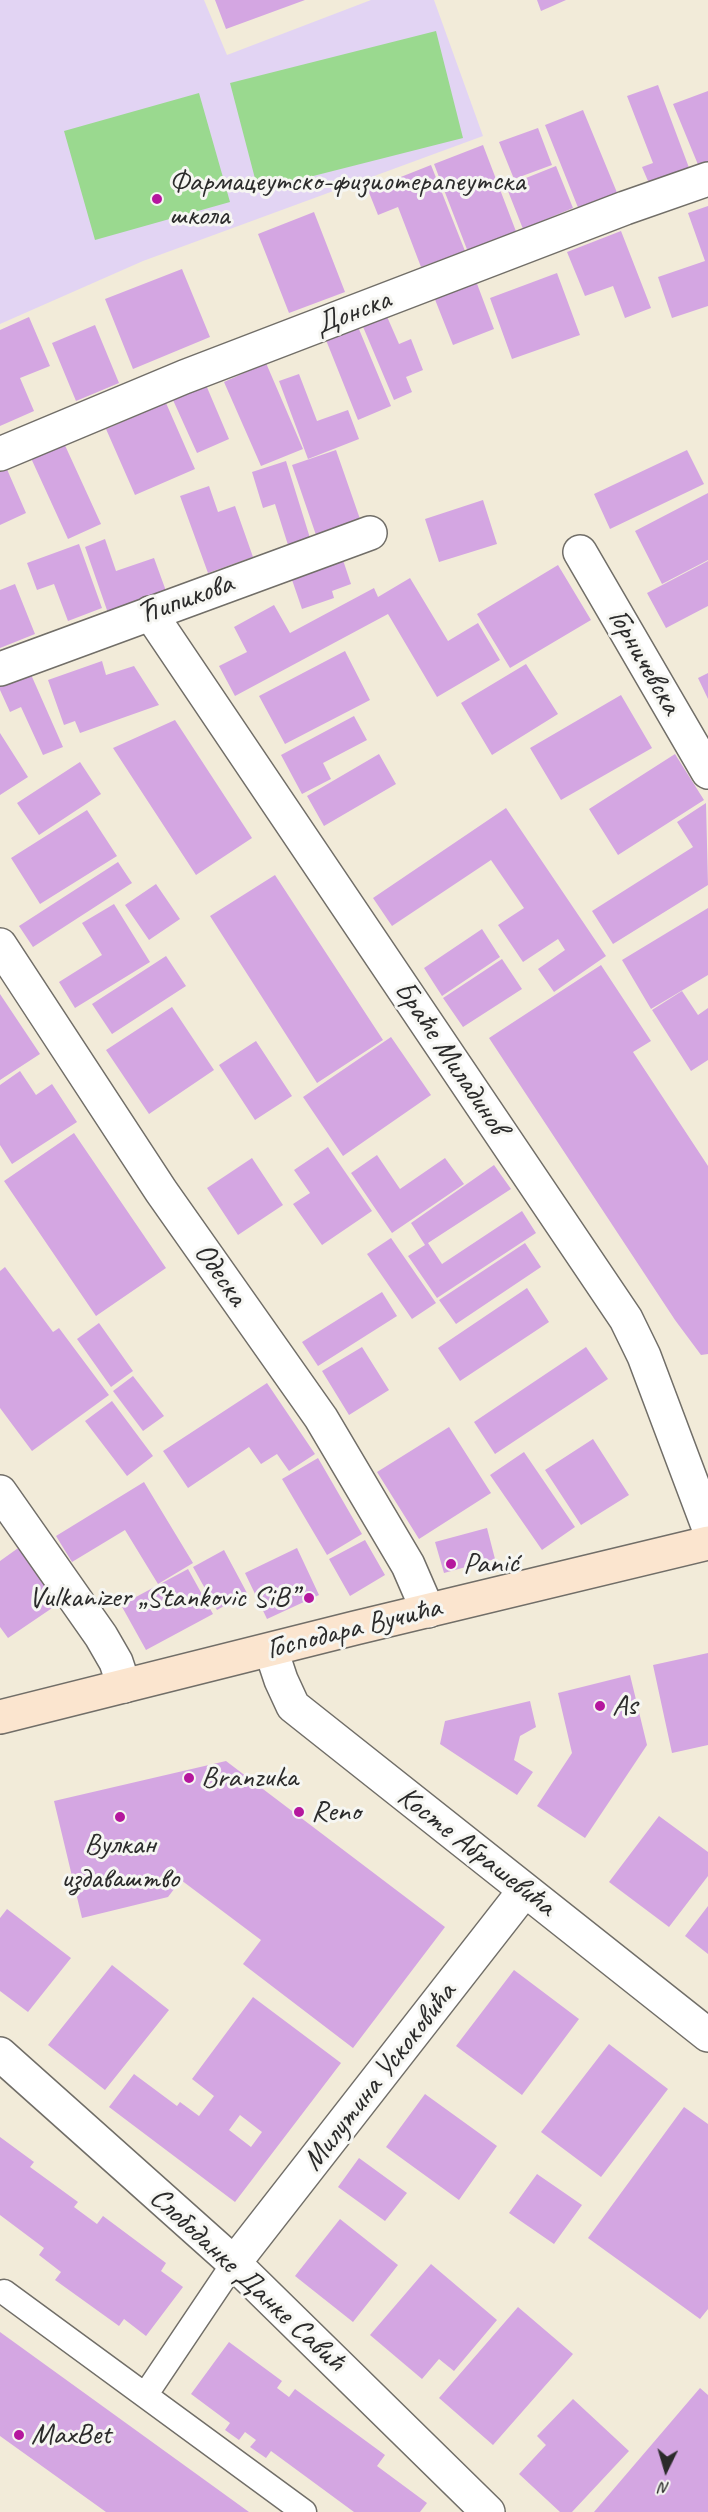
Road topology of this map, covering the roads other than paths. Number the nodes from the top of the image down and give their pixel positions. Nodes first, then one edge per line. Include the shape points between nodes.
1 (708, 179) edge
2 (0, 454) edge
3 (370, 533) dead end
4 (580, 552) dead end
5 (150, 613) junction
6 (0, 669) edge
7 (708, 772) edge
8 (0, 945) edge
9 (0, 1492) edge
10 (708, 1526) edge
11 (708, 1543) edge
12 (428, 1611) junction
13 (271, 1650) junction
14 (124, 1686) junction
15 (0, 1717) edge
16 (525, 1890) junction
17 (708, 2035) edge
18 (0, 2054) edge
19 (234, 2263) junction
20 (4, 2292) dead end
21 (146, 2394) junction
22 (304, 2512) edge
23 (488, 2512) edge

1 - 2 street, Донска via 184,377
3 - 5 street, Ћипикова
4 - 7 street, Горничевска
5 - 6 street, Ћипикова
5 - 10 street, Браће Миладинов via 626,1319 644,1356
8 - 12 street, Одеска via 160,1191 321,1418 408,1565
9 - 14 street via 101,1636
11 - 12 main road, Господара Вучића
12 - 13 main road, Господара Вучића
13 - 14 main road, Господара Вучића
13 - 16 street, Косте Абрашевића via 293,1706
14 - 15 main road, Господара Вучића
16 - 17 street, Косте Абрашевића
16 - 19 street, Милутина Ускоковића
18 - 19 street, Слободанке Данке Савић
19 - 21 lane
19 - 23 street, Слободанке Данке Савић
20 - 21 lane
21 - 22 lane

